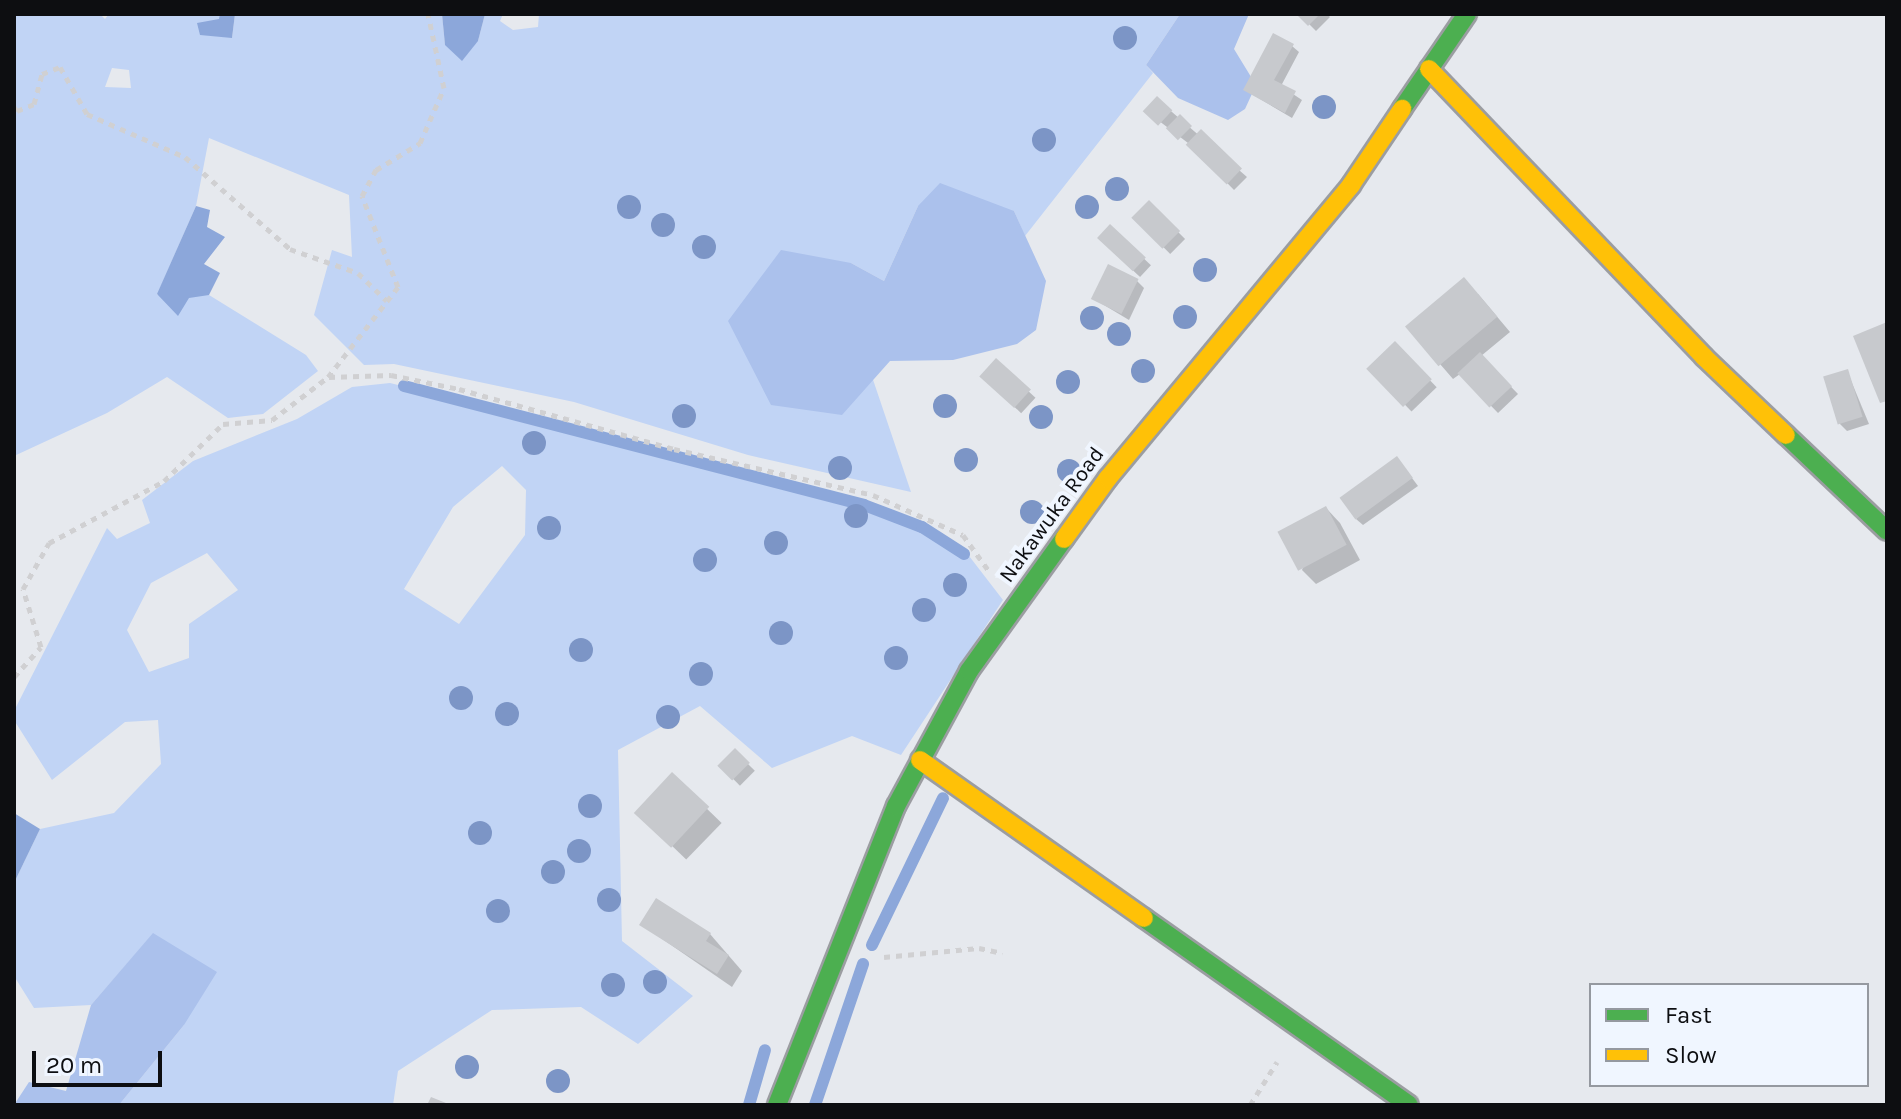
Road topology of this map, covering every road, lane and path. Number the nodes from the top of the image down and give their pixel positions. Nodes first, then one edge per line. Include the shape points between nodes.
1 (428, 14) edge
2 (1467, 14) edge
3 (1429, 69) junction
4 (14, 107) edge
5 (387, 301) junction
6 (328, 377) junction
7 (1887, 531) edge
8 (1015, 607) junction
9 (14, 677) edge
10 (920, 760) junction
11 (836, 952) junction
12 (1002, 953) dead end
13 (777, 1105) edge
14 (1409, 1105) edge

1 - 5 path via 444,88 420,143 376,170 362,196 398,287
2 - 3 main road, Nakawuka Road
3 - 7 main road via 1704,357
3 - 8 main road, Nakawuka Road via 1351,185 1108,478
4 - 5 path via 17,111 34,104 42,74 60,67 87,114 185,157 290,249 358,273
5 - 6 path
6 - 8 path via 391,375 418,380 561,414 674,449 873,495 963,535
6 - 9 path via 272,420 223,424 164,481 49,543 23,589 41,647
8 - 10 main road, Nakawuka Road via 969,671
10 - 11 main road, Nakawuka Road
10 - 14 main road
11 - 12 path via 894,958 979,948
11 - 13 main road, Nakawuka Road

